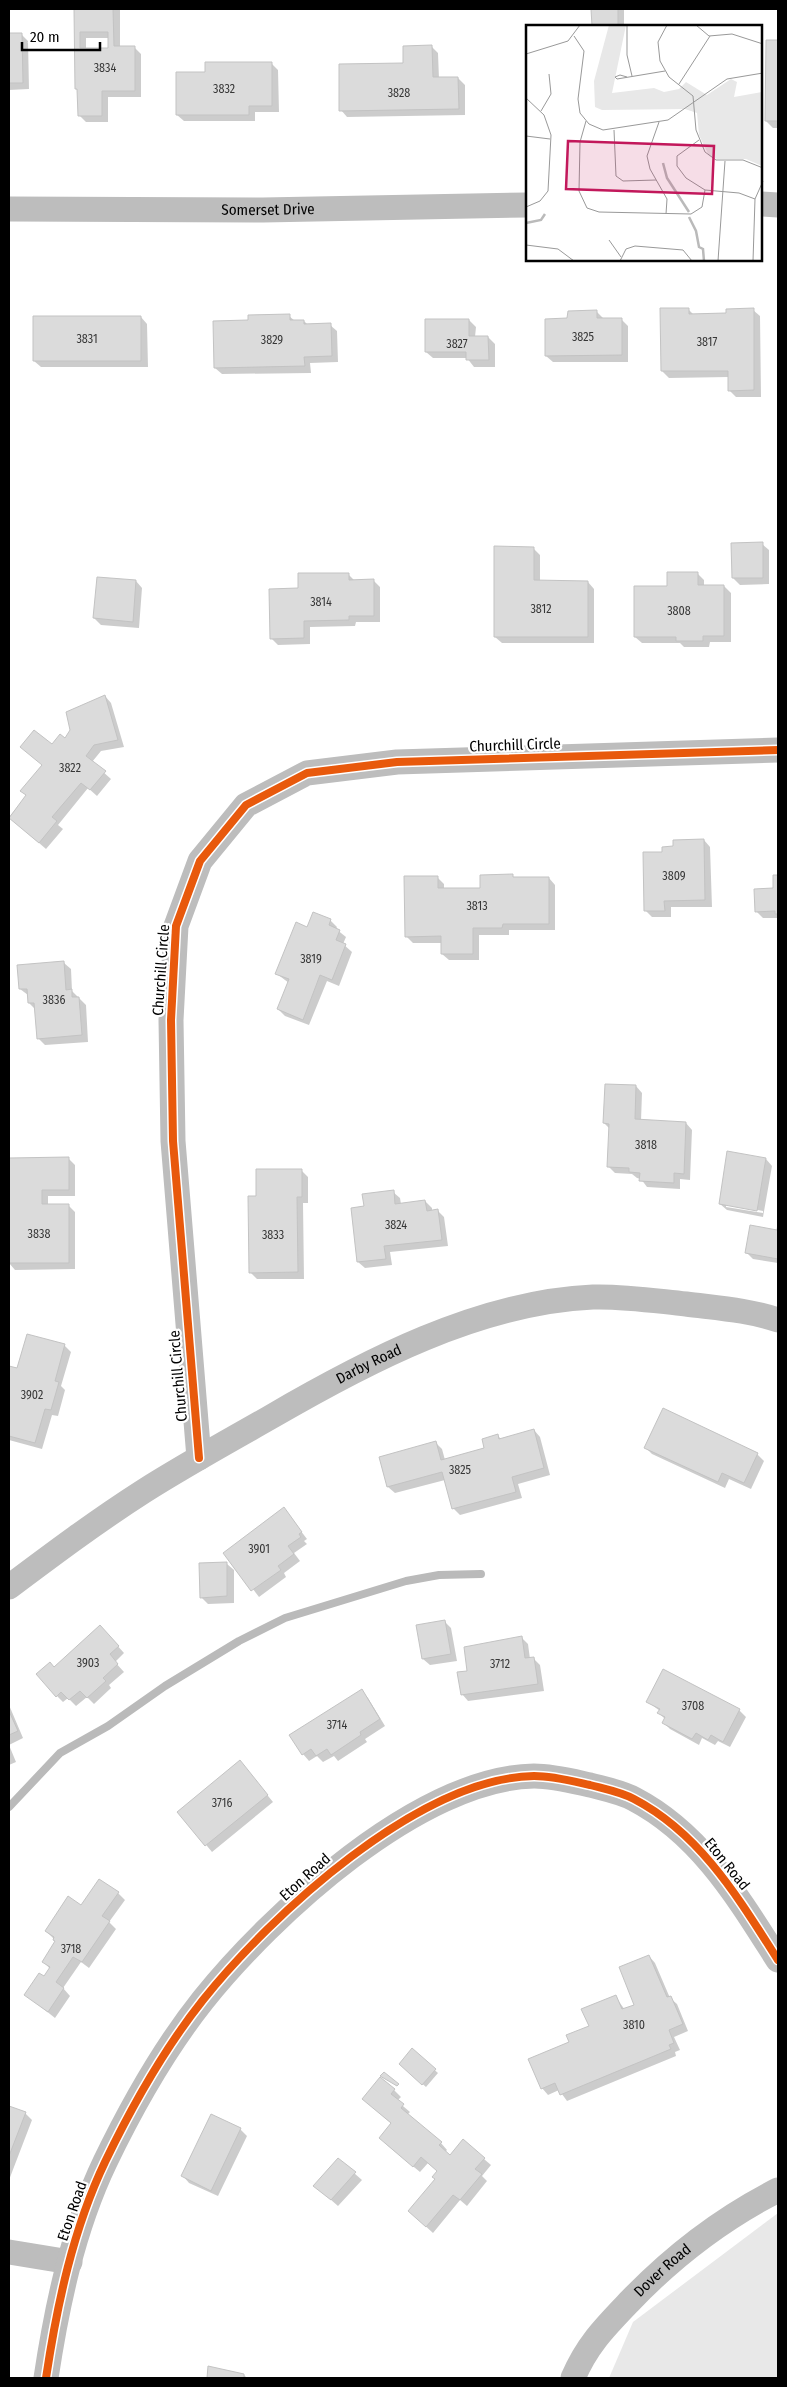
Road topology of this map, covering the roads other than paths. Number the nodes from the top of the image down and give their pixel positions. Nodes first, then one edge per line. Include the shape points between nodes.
1 (762, 204) edge
2 (526, 205) edge
3 (778, 205) edge
4 (9, 209) edge
5 (778, 750) edge
6 (778, 1320) edge
7 (198, 1458) junction
8 (9, 1587) edge
9 (778, 1960) edge
10 (778, 2190) edge
11 (9, 2252) edge
12 (70, 2262) junction
13 (46, 2378) edge
14 (573, 2378) edge

1 - 3 street
2 - 4 street, Somerset Drive via 263,210
5 - 7 street, Churchill Circle via 397,762 307,773 246,805 200,861 176,926 171,1020 173,1141
6 - 7 street, Darby Road via 732,1309 625,1298 593,1297 507,1311 380,1357
7 - 8 street, Darby Road via 82,1532
9 - 12 street, Eton Road via 706,1854 678,1829 632,1798 562,1778 533,1776 480,1786 450,1798 376,1838 339,1866 248,1950 203,2000 138,2098 105,2162 88,2201
10 - 14 street, Dover Road via 745,2207 699,2238 655,2274 596,2335
11 - 12 street
12 - 13 street, Eton Road

